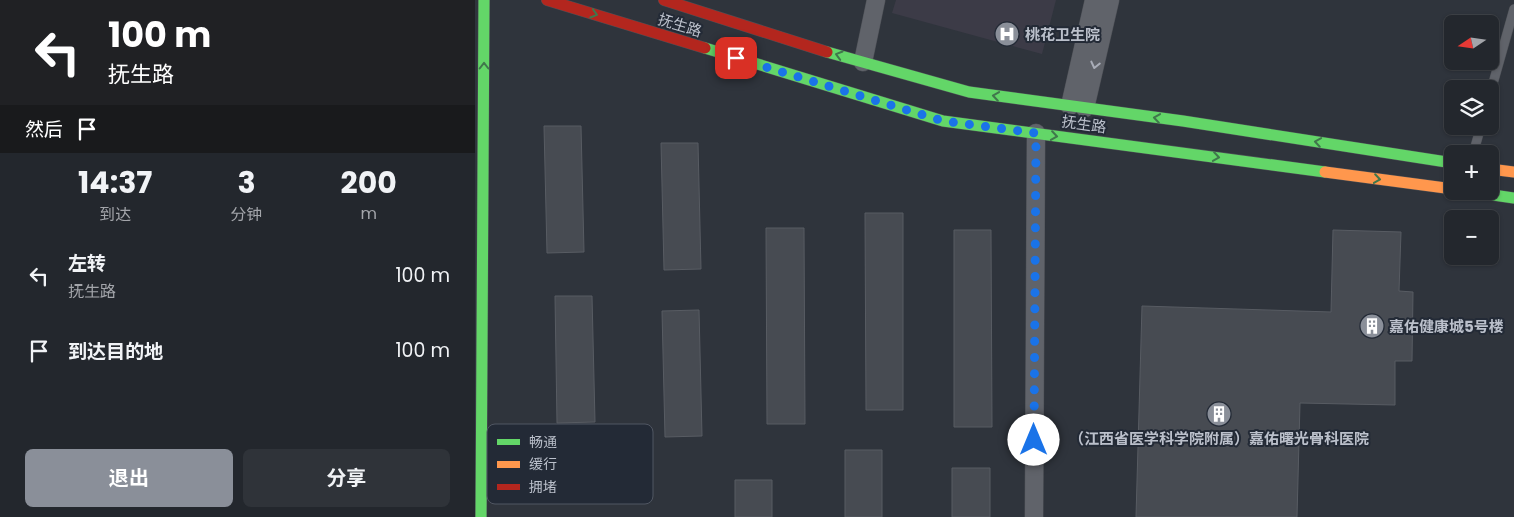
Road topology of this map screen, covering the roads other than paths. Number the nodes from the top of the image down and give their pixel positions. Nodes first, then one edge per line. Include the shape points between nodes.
1 (484, 0) edge
2 (547, 0) edge
3 (664, 0) edge
4 (877, 0) edge
5 (1094, 0) edge
6 (1110, 0) edge
7 (1514, 9) edge
8 (863, 62) junction
9 (1494, 80) edge
10 (1077, 107) junction
11 (1036, 133) junction
12 (1444, 162) edge
13 (1499, 170) edge
14 (1514, 172) edge
15 (1444, 188) edge
16 (1499, 196) edge
17 (1514, 198) edge
18 (481, 517) edge
19 (1034, 517) edge

18 -> 1 main road
2 -> 11 main road, 抚生路 via 943,121
8 -> 3 main road, 抚生路
4 - 8 street
5 - 10 street
6 -> 10 street
7 - 9 lane
10 -> 8 main road, 抚生路 via 969,92
12 -> 10 main road, 抚生路
11 -> 15 main road, 抚生路
11 - 19 street
13 - 14 main road
16 - 17 main road

